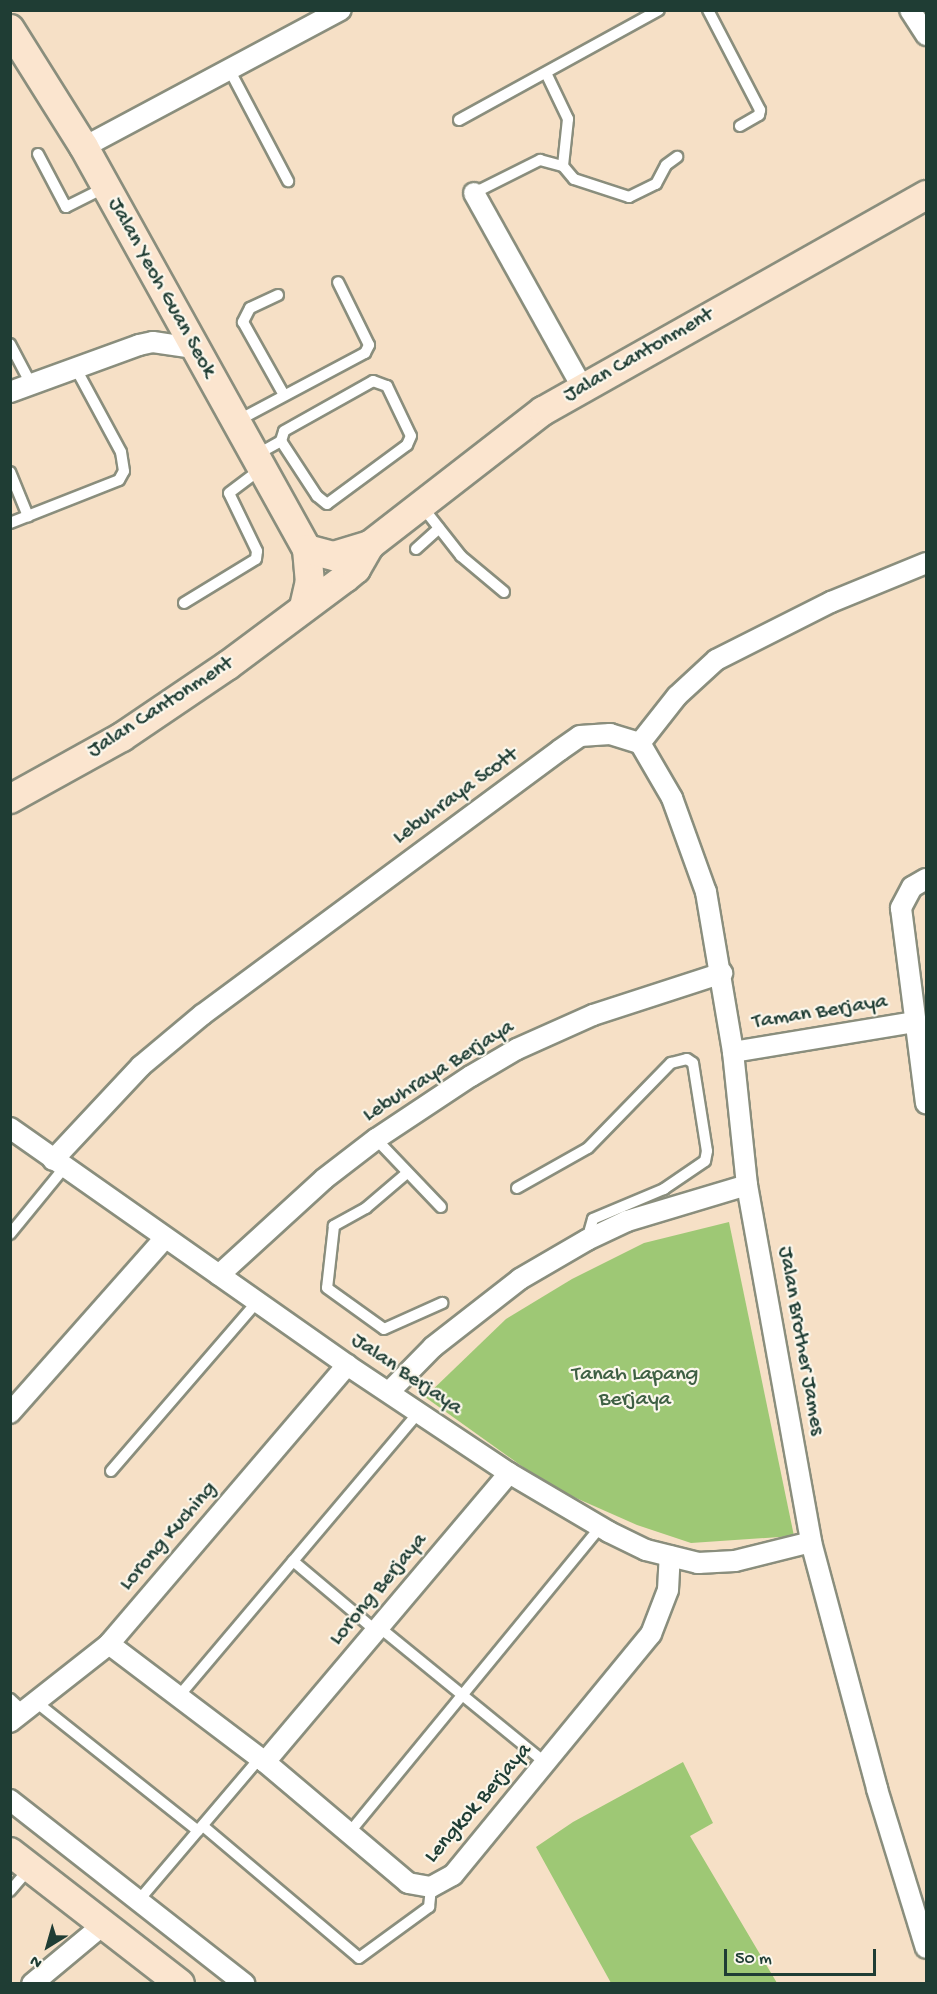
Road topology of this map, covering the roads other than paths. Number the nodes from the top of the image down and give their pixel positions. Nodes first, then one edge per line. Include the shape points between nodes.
1 (341, 10) edge
2 (659, 10) edge
3 (708, 10) edge
4 (910, 10) edge
5 (10, 29) edge
6 (927, 35) edge
7 (229, 69) junction
8 (546, 73) junction
9 (459, 120) dead end
10 (740, 126) dead end
11 (84, 147) junction
12 (38, 154) dead end
13 (677, 158) dead end
14 (563, 166) junction
15 (288, 182) dead end
16 (106, 187) junction
17 (474, 193) joint
18 (927, 195) edge
19 (338, 282) dead end
20 (278, 295) dead end
21 (10, 344) edge
22 (193, 348) junction
23 (75, 367) junction
24 (31, 384) junction
25 (582, 387) junction
26 (10, 392) edge
27 (284, 395) junction
28 (234, 423) junction
29 (281, 441) junction
30 (257, 463) junction
31 (10, 472) edge
32 (421, 505) junction
33 (28, 516) junction
34 (10, 523) edge
35 (439, 528) junction
36 (370, 545) junction
37 (307, 549) junction
38 (416, 549) dead end
39 (927, 563) edge
40 (504, 592) dead end
41 (184, 603) dead end
42 (304, 606) junction
43 (640, 742) junction
44 (10, 799) edge
45 (927, 879) edge
46 (722, 974) junction
47 (915, 1022) junction
48 (733, 1052) junction
49 (927, 1103) edge
50 (10, 1128) edge
51 (376, 1139) junction
52 (59, 1164) junction
53 (406, 1173) junction
54 (747, 1185) junction
55 (517, 1188) dead end
56 (441, 1207) dead end
57 (10, 1234) edge
58 (164, 1239) junction
59 (586, 1240) junction
60 (219, 1275) junction
61 (257, 1302) junction
62 (442, 1303) dead end
63 (347, 1365) junction
64 (389, 1392) junction
65 (418, 1412) junction
66 (10, 1413) edge
67 (111, 1471) dead end
68 (508, 1473) junction
69 (600, 1527) junction
70 (811, 1542) junction
71 (670, 1556) junction
72 (293, 1561) junction
73 (377, 1629) junction
74 (109, 1644) junction
75 (463, 1695) junction
76 (179, 1696) junction
77 (20, 1709) edge
78 (285, 1738) junction
79 (262, 1760) junction
80 (546, 1763) junction
81 (294, 1786) junction
82 (10, 1800) edge
83 (200, 1829) junction
84 (349, 1833) junction
85 (20, 1860) edge
86 (431, 1887) junction
87 (10, 1891) edge
88 (139, 1900) junction
89 (104, 1924) junction
90 (927, 1948) edge
91 (161, 1973) edge
92 (32, 1983) edge
93 (180, 1983) edge
94 (245, 1983) edge

1 - 7 street
2 - 8 lane
3 - 10 lane via 760,110 759,115
4 - 6 street
5 - 11 main road, Jalan Yeoh Guan Seok
7 - 11 street
7 - 15 lane
8 - 9 lane
8 - 14 lane via 568,119
11 - 16 main road, Jalan Yeoh Guan Seok
12 - 16 lane via 66,207
13 - 14 lane via 666,165 656,184 629,198 574,178
14 - 17 lane via 533,160
16 - 22 main road, Jalan Yeoh Guan Seok
17 - 25 street
18 - 25 main road, Jalan Cantonment
19 - 27 lane via 369,345 364,353
20 - 27 lane via 250,308 243,322
21 - 24 lane
22 - 23 street via 146,343
22 - 28 main road, Jalan Yeoh Guan Seok
23 - 24 street
23 - 33 lane via 121,452 124,471 119,480
24 - 26 street
25 - 32 main road, Jalan Cantonment via 510,435
27 - 28 lane
28 - 30 main road, Jalan Yeoh Guan Seok
29 - 29 lane via 284,430 374,381 381,381 411,436 408,445 327,504 317,496
29 - 30 lane
30 - 37 main road, Jalan Yeoh Guan Seok
30 - 41 lane via 229,493 257,551 256,559
31 - 33 lane
32 - 35 lane
32 - 36 main road, Jalan Cantonment
33 - 34 lane
35 - 38 lane
35 - 40 lane via 461,556
36 - 37 main road, Jalan Cantonment via 334,556
36 - 42 main road, Jalan Cantonment via 356,569 325,595
37 - 42 main road via 310,581
39 - 43 street via 831,602 716,660 677,696
42 - 44 main road, Jalan Cantonment via 227,666 122,737
43 - 46 street, Jalan Brother James via 657,766 687,838 706,892
43 - 52 street, Lebuhraya Scott via 610,734 580,736 560,750 202,1015 141,1066
45 - 47 street, Taman Berjaya via 912,887 901,908
46 - 48 street, Jalan Brother James
46 - 51 street, Lebuhraya Berjaya via 556,1030 471,1076
47 - 48 street, Taman Berjaya
47 - 49 street, Taman Berjaya
48 - 54 street, Jalan Brother James
50 - 52 street, Jalan Berjaya
51 - 53 lane
51 - 60 street, Lebuhraya Berjaya via 262,1233
52 - 57 lane
52 - 58 street, Jalan Berjaya
53 - 56 lane
53 - 62 lane via 366,1208 334,1226 327,1288 384,1329
54 - 59 street via 627,1221
54 - 70 street, Jalan Brother James
55 - 59 lane via 607,1133 671,1063 687,1059 693,1063 707,1151 705,1161 664,1189 593,1219
58 - 60 street, Jalan Berjaya
58 - 66 street
59 - 64 street via 520,1279 433,1347
60 - 61 street, Jalan Berjaya
61 - 63 street, Jalan Berjaya
61 - 67 lane
63 - 64 street, Jalan Berjaya
63 - 74 street, Lorong Kuching
64 - 65 street, Jalan Berjaya
65 - 68 street, Jalan Berjaya
65 - 72 lane
68 - 69 street, Jalan Berjaya
68 - 73 street, Lorong Berjaya
69 - 71 street, Jalan Berjaya via 646,1550
69 - 75 lane
70 - 71 street, Jalan Berjaya via 735,1561 698,1563
70 - 90 street, Jalan Brother James via 877,1789
71 - 80 street, Lengkok Berjaya via 665,1601 651,1634
72 - 73 lane
72 - 76 lane
73 - 75 lane
73 - 78 street, Lorong Berjaya
74 - 76 street, Lengkok Berjaya
74 - 77 street, Lorong Kuching
75 - 80 lane
75 - 84 lane
76 - 79 street, Lengkok Berjaya
77 - 83 lane
78 - 79 street, Lorong Berjaya
78 - 81 street via 286,1764
79 - 81 street, Lengkok Berjaya
79 - 83 lane
80 - 86 street, Lengkok Berjaya via 453,1875
81 - 84 street, Lengkok Berjaya
82 - 88 street
83 - 86 lane via 359,1958 429,1907
83 - 88 lane
84 - 86 street, Lengkok Berjaya via 408,1882
85 - 87 lane
85 - 89 main road
88 - 94 street
89 - 91 main road
89 - 92 street
91 - 93 main road

